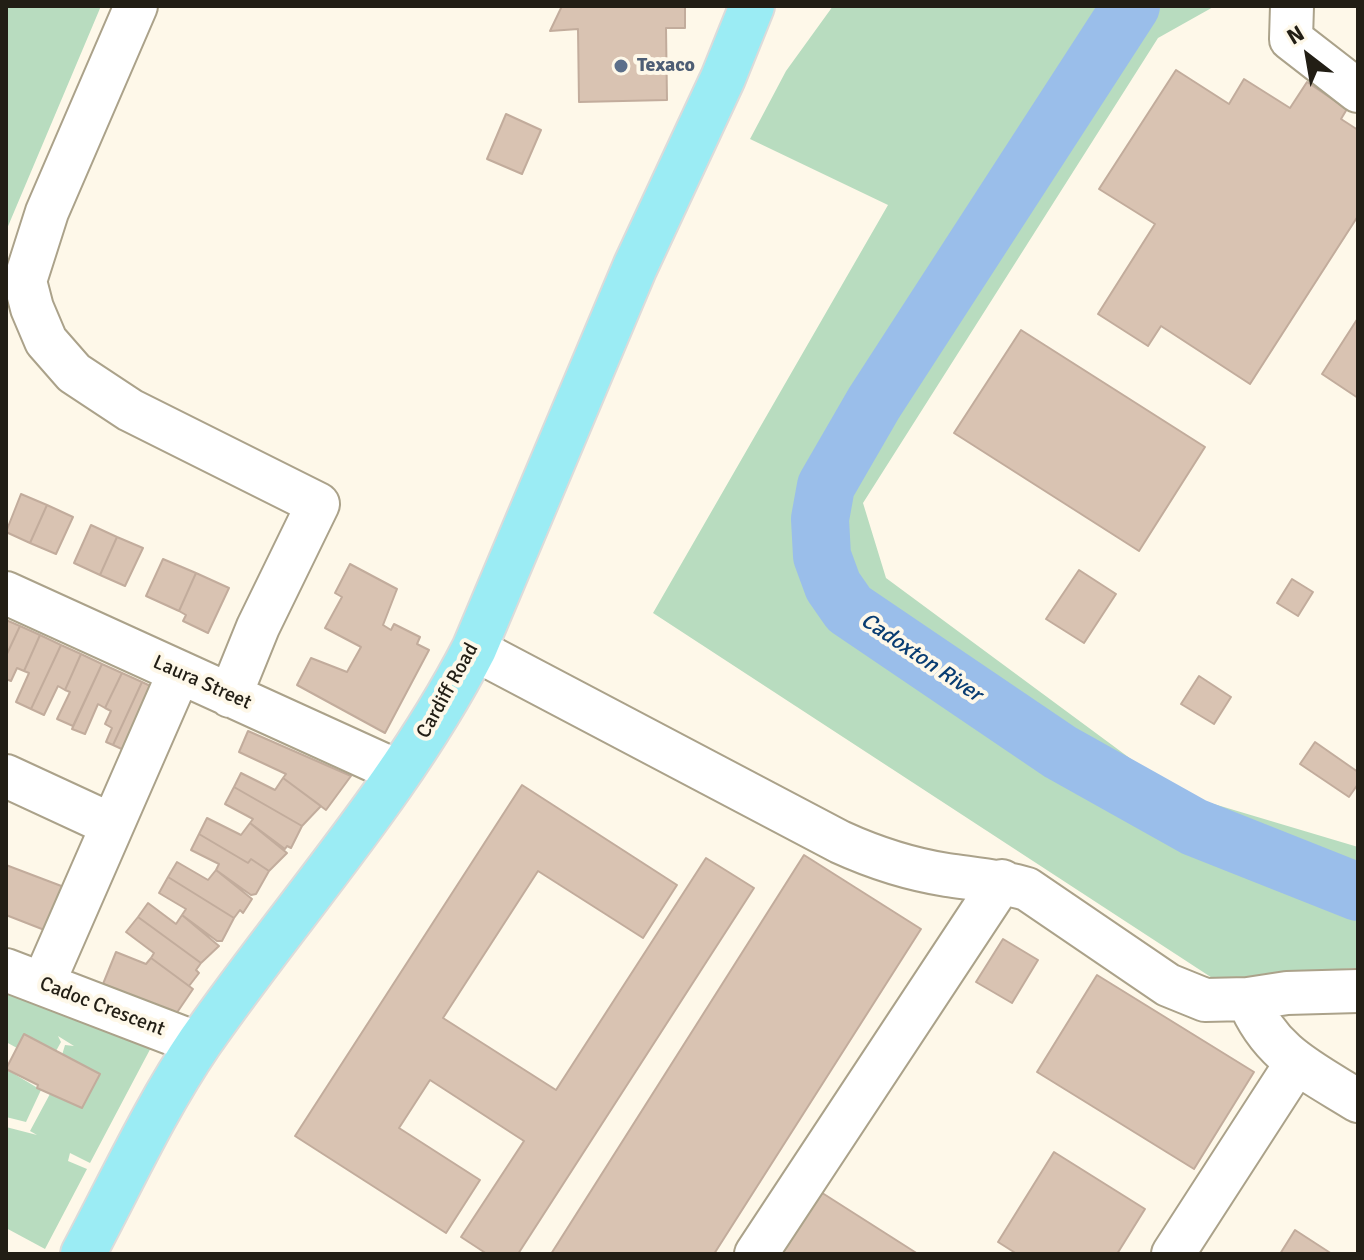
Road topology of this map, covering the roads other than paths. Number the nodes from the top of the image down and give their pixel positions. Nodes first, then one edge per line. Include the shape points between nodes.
1 (136, 6) edge
2 (752, 6) edge
3 (783, 6) edge
4 (1292, 6) edge
5 (723, 78) junction
6 (1358, 91) edge
7 (6, 593) edge
8 (474, 649) junction
9 (179, 673) junction
10 (230, 696) junction
11 (399, 772) junction
12 (6, 776) edge
13 (112, 825) junction
14 (1002, 881) junction
15 (24, 977) edge
16 (1358, 991) edge
17 (1248, 999) junction
18 (199, 1044) junction
19 (1297, 1062) junction
20 (1358, 1101) edge
21 (83, 1254) edge
22 (756, 1254) edge
23 (1173, 1254) edge

1 - 10 street via 47,212 25,281 46,341 74,373 130,410 318,504
2 - 5 main road, Cardiff Road
3 - 5 main road, Cardiff Road
4 - 6 street via 1291,39
5 - 8 main road, Cardiff Road via 635,267
7 - 9 street, Laura Street
8 - 11 main road, Cardiff Road
8 - 14 street via 865,853 930,872
9 - 10 street, Laura Street
9 - 13 street
10 - 11 street, Laura Street
11 - 18 main road, Cardiff Road
12 - 13 street
13 - 15 street
14 - 17 street via 1047,900 1186,994 1214,1001
14 - 22 street
15 - 18 street, Cadoc Crescent
16 - 17 street
17 - 19 street via 1268,1038
18 - 21 main road, Cardiff Road
19 - 20 street
19 - 23 street

